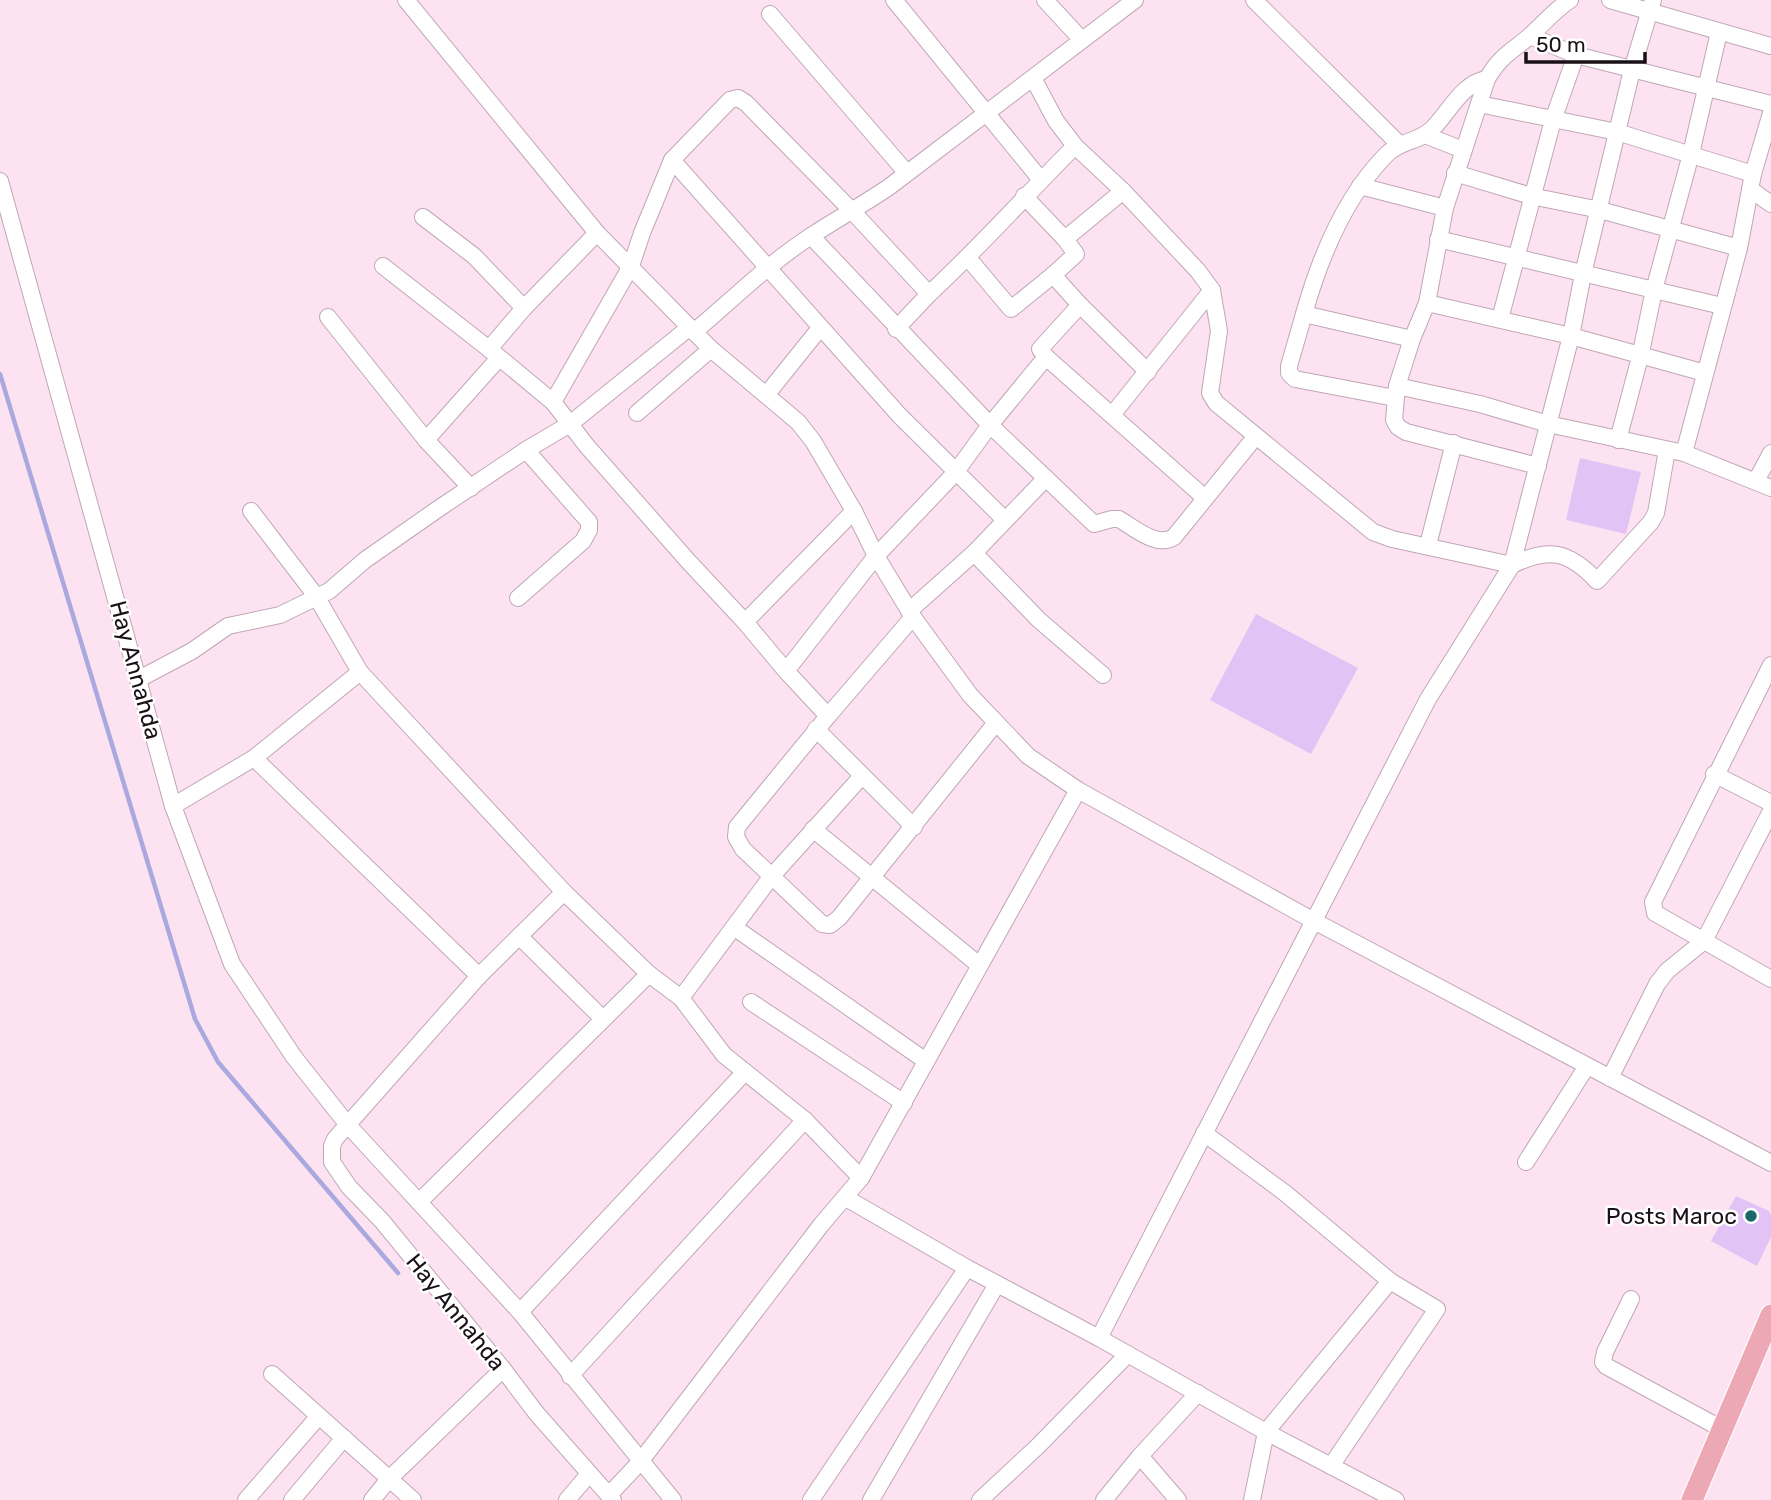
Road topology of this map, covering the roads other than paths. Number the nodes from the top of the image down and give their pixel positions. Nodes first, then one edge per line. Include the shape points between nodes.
1 (406, 0) edge
2 (894, 0) edge
3 (1045, 0) edge
4 (1253, 0) edge
5 (1610, 0) edge
6 (1128, 2) edge
7 (1562, 2) edge
8 (1651, 6) edge
9 (770, 14) dead end
10 (1719, 32) junction
11 (1530, 36) junction
12 (1081, 39) junction
13 (1771, 46) edge
14 (1576, 55) junction
15 (1632, 69) junction
16 (1033, 78) junction
17 (1487, 79) junction
18 (1706, 89) junction
19 (1479, 104) junction
20 (1771, 104) edge
21 (986, 114) junction
22 (1553, 120) junction
23 (1770, 120) edge
24 (1617, 132) junction
25 (1425, 135) junction
26 (1399, 144) junction
27 (1075, 146) junction
28 (1463, 150) junction
29 (1691, 154) junction
30 (672, 160) junction
31 (906, 173) junction
32 (1455, 173) junction
33 (1041, 180) junction
34 (0, 181) edge
35 (1752, 181) junction
36 (1360, 186) junction
37 (1123, 191) junction
38 (1024, 196) junction
39 (1531, 196) junction
40 (1771, 204) edge
41 (1445, 208) junction
42 (1600, 210) junction
43 (853, 212) junction
44 (423, 217) dead end
45 (1672, 230) junction
46 (597, 233) junction
47 (811, 236) junction
48 (1065, 239) junction
49 (1438, 239) junction
50 (1739, 248) junction
51 (1517, 256) junction
52 (968, 258) junction
53 (383, 267) dead end
54 (631, 267) junction
55 (768, 269) junction
56 (1583, 274) junction
57 (1053, 275) junction
58 (1212, 290) junction
59 (1654, 290) junction
60 (929, 294) junction
61 (1427, 303) junction
62 (1080, 305) junction
63 (1722, 306) junction
64 (524, 308) junction
65 (1304, 314) junction
66 (328, 317) dead end
67 (1500, 319) junction
68 (820, 328) junction
69 (896, 329) junction
70 (692, 330) junction
71 (1571, 336) junction
72 (1412, 339) junction
73 (710, 349) junction
74 (494, 354) junction
75 (1046, 357) junction
76 (1640, 357) junction
77 (1148, 372) junction
78 (1705, 373) junction
79 (1396, 392) junction
80 (767, 394) junction
81 (552, 402) junction
82 (636, 413) dead end
83 (1112, 415) junction
84 (570, 424) junction
85 (1548, 424) junction
86 (990, 425) junction
87 (1256, 436) junction
88 (426, 440) junction
89 (1618, 440) junction
90 (1454, 443) junction
91 (526, 450) junction
92 (1676, 452) junction
93 (1771, 453) edge
94 (1538, 466) junction
95 (955, 473) junction
96 (1046, 478) junction
97 (1763, 485) edge
98 (471, 488) junction
99 (1205, 498) junction
100 (251, 511) dead end
101 (854, 511) junction
102 (1005, 520) junction
103 (1428, 545) junction
104 (974, 553) junction
105 (876, 556) junction
106 (1512, 565) junction
107 (316, 596) junction
108 (518, 598) dead end
109 (911, 614) junction
110 (745, 622) junction
111 (1771, 665) edge
112 (786, 671) junction
113 (360, 672) junction
114 (1103, 674) dead end
115 (139, 679) junction
116 (828, 716) junction
117 (995, 724) junction
118 (816, 729) junction
119 (254, 758) junction
120 (1714, 774) junction
121 (862, 776) junction
122 (1078, 790) junction
123 (1771, 803) edge
124 (173, 806) junction
125 (1771, 811) edge
126 (914, 827) junction
127 (813, 829) junction
128 (771, 877) junction
129 (872, 877) junction
130 (564, 892) junction
131 (1314, 920) junction
132 (735, 928) junction
133 (519, 936) junction
134 (1704, 940) junction
135 (979, 965) junction
136 (649, 974) junction
137 (479, 976) junction
138 (1771, 979) edge
139 (681, 998) junction
140 (751, 1002) dead end
141 (603, 1019) junction
142 (926, 1060) junction
143 (1587, 1066) junction
144 (745, 1072) junction
145 (1610, 1078) junction
146 (904, 1103) junction
147 (805, 1120) junction
148 (347, 1124) junction
149 (1204, 1133) junction
150 (1526, 1162) dead end
151 (1771, 1163) edge
152 (861, 1178) junction
153 (846, 1198) junction
154 (419, 1202) junction
155 (967, 1268) junction
156 (1390, 1281) junction
157 (996, 1284) junction
158 (1631, 1299) dead end
159 (520, 1312) junction
160 (1771, 1315) edge
161 (1099, 1338) junction
162 (1128, 1354) junction
163 (503, 1368) junction
164 (272, 1374) dead end
165 (570, 1376) junction
166 (1198, 1393) junction
167 (319, 1416) junction
168 (1722, 1429) junction
169 (1266, 1432) junction
170 (344, 1438) junction
171 (1140, 1456) junction
172 (640, 1462) junction
173 (1331, 1466) junction
174 (589, 1474) junction
175 (389, 1479) junction
176 (611, 1497) edge
177 (246, 1500) edge
178 (292, 1500) edge
179 (372, 1500) edge
180 (414, 1500) edge
181 (567, 1500) edge
182 (673, 1500) edge
183 (811, 1500) edge
184 (871, 1500) edge
185 (980, 1500) edge
186 (1104, 1500) edge
187 (1178, 1500) edge
188 (1252, 1500) edge
189 (1396, 1500) edge
190 (1692, 1500) edge

1 - 46 street
2 - 21 street
3 - 12 street
4 - 26 street
5 - 8 street
6 - 12 street
7 - 11 street
8 - 10 street
8 - 15 street
9 - 31 street
10 - 13 street
10 - 18 street
11 - 14 street
11 - 17 street via 1495,64
12 - 16 street
14 - 15 street
14 - 22 street
15 - 18 street
15 - 24 street
16 - 21 street
16 - 27 street
17 - 19 street
17 - 25 street via 1469,85
18 - 20 street
18 - 29 street
19 - 22 street
19 - 28 street
21 - 31 street
21 - 33 street
22 - 24 street
22 - 39 street
23 - 35 street
24 - 29 street
24 - 42 street
25 - 26 street
25 - 28 street
26 - 36 street
27 - 33 street
27 - 37 street
28 - 32 street
29 - 35 street
29 - 45 street
30 - 43 street via 730,100 738,98
30 - 54 street
30 - 55 street
31 - 43 street
32 - 39 street
32 - 41 street
33 - 38 street
34 - 115 street, Hay Annahda
35 - 40 street
35 - 50 street
36 - 41 street
36 - 65 street via 1326,248
37 - 48 street
37 - 58 street
38 - 48 street
38 - 52 street
39 - 42 street
39 - 51 street
41 - 49 street
42 - 45 street
42 - 56 street
43 - 47 street
43 - 60 street
44 - 64 street via 474,256
45 - 50 street
45 - 59 street
46 - 54 street
46 - 64 street
47 - 55 street
47 - 69 street
48 - 57 street via 1076,254
49 - 51 street
49 - 61 street
50 - 63 street
51 - 56 street
51 - 67 street
52 - 57 street via 1011,309
52 - 60 street
53 - 74 street
54 - 70 street
54 - 81 street
55 - 68 street
55 - 70 street
56 - 59 street
56 - 71 street
57 - 62 street
58 - 77 street
58 - 87 street via 1219,331 1210,393
59 - 63 street
59 - 76 street
60 - 69 street
61 - 67 street
61 - 72 street
62 - 75 street via 1040,349
62 - 77 street
63 - 78 street
64 - 74 street
65 - 72 street
65 - 79 street via 1289,366 1295,379
66 - 88 street
67 - 71 street
68 - 80 street
68 - 95 street
69 - 86 street
70 - 73 street
70 - 84 street
71 - 76 street
71 - 85 street
72 - 79 street
73 - 80 street
73 - 82 street
74 - 81 street
74 - 88 street
75 - 83 street
75 - 86 street
76 - 78 street
76 - 89 street
77 - 83 street
78 - 92 street
79 - 85 street via 1480,404
79 - 90 street via 1394,420 1398,427
80 - 101 street via 813,441
81 - 84 street
83 - 99 street
84 - 91 street
84 - 110 street
85 - 89 street
85 - 94 street
86 - 95 street
86 - 96 street
87 - 99 street
87 - 103 street via 1373,532
88 - 98 street
89 - 92 street
90 - 94 street
90 - 103 street
91 - 98 street
91 - 108 street via 589,523 589,530 583,541
92 - 97 street
92 - 106 street via 1656,513 1597,581 1581,564 1561,556 1542,554
93 - 97 street
94 - 106 street
95 - 102 street
95 - 105 street
96 - 99 street via 1090,522 1119,519 1159,541 1174,537
96 - 102 street
98 - 107 street
100 - 107 street
101 - 105 street
101 - 110 street
102 - 104 street
103 - 106 street
104 - 109 street
104 - 114 street via 1039,620
105 - 109 street
105 - 112 street
106 - 131 street via 1428,699
107 - 113 street
107 - 115 street via 280,615 228,626
109 - 116 street
109 - 117 street
110 - 112 street
111 - 120 street
112 - 116 street
113 - 119 street
113 - 130 street
115 - 124 street, Hay Annahda
116 - 118 street
117 - 122 street via 1028,756
117 - 126 street
118 - 121 street
118 - 128 street via 737,827 736,837 743,849
119 - 124 street
119 - 137 street
120 - 123 street
120 - 134 street via 1653,902 1655,913
121 - 126 street
121 - 127 street
122 - 131 street
122 - 135 street, Hay Annahda
124 - 148 street, Hay Annahda via 232,964 294,1057
125 - 134 street
126 - 129 street
127 - 128 street
127 - 129 street
128 - 129 street via 822,924 830,925
128 - 132 street
129 - 135 street
130 - 133 street
130 - 136 street
131 - 143 street
131 - 149 street
132 - 139 street
132 - 142 street
133 - 137 street
133 - 141 street
134 - 138 street
134 - 145 street via 1657,984
135 - 142 street, Hay Annahda
136 - 139 street
136 - 141 street
137 - 148 street
139 - 144 street via 724,1055
140 - 146 street
141 - 154 street
142 - 146 street, Hay Annahda
143 - 145 street
143 - 150 street
144 - 147 street
144 - 159 street
145 - 151 street
146 - 152 street, Hay Annahda
147 - 152 street
147 - 165 street
148 - 154 street, Hay Annahda
148 - 163 street, Hay Annahda via 332,1146 332,1162
149 - 156 street
149 - 161 street
152 - 153 street, Hay Annahda
153 - 155 street
153 - 172 street, Hay Annahda
154 - 159 street, Hay Annahda
155 - 157 street
155 - 183 street
156 - 169 street
156 - 173 street via 1434,1306 1436,1312
157 - 161 street
157 - 184 street
158 - 168 street via 1603,1355 1606,1366
159 - 165 street, Hay Annahda
160 - 168 main road
161 - 162 street
162 - 166 street
162 - 185 street
163 - 174 street, Hay Annahda
163 - 175 street
164 - 167 street
165 - 172 street, Hay Annahda
166 - 169 street
166 - 171 street
167 - 170 street
167 - 177 street
168 - 190 main road
169 - 173 street
169 - 188 street
170 - 175 street
170 - 178 street
171 - 186 street
171 - 187 street
172 - 176 street, Hay Annahda
172 - 182 street, Hay Annahda
173 - 189 street
174 - 176 street, Hay Annahda
174 - 181 street
175 - 179 street
175 - 180 street

